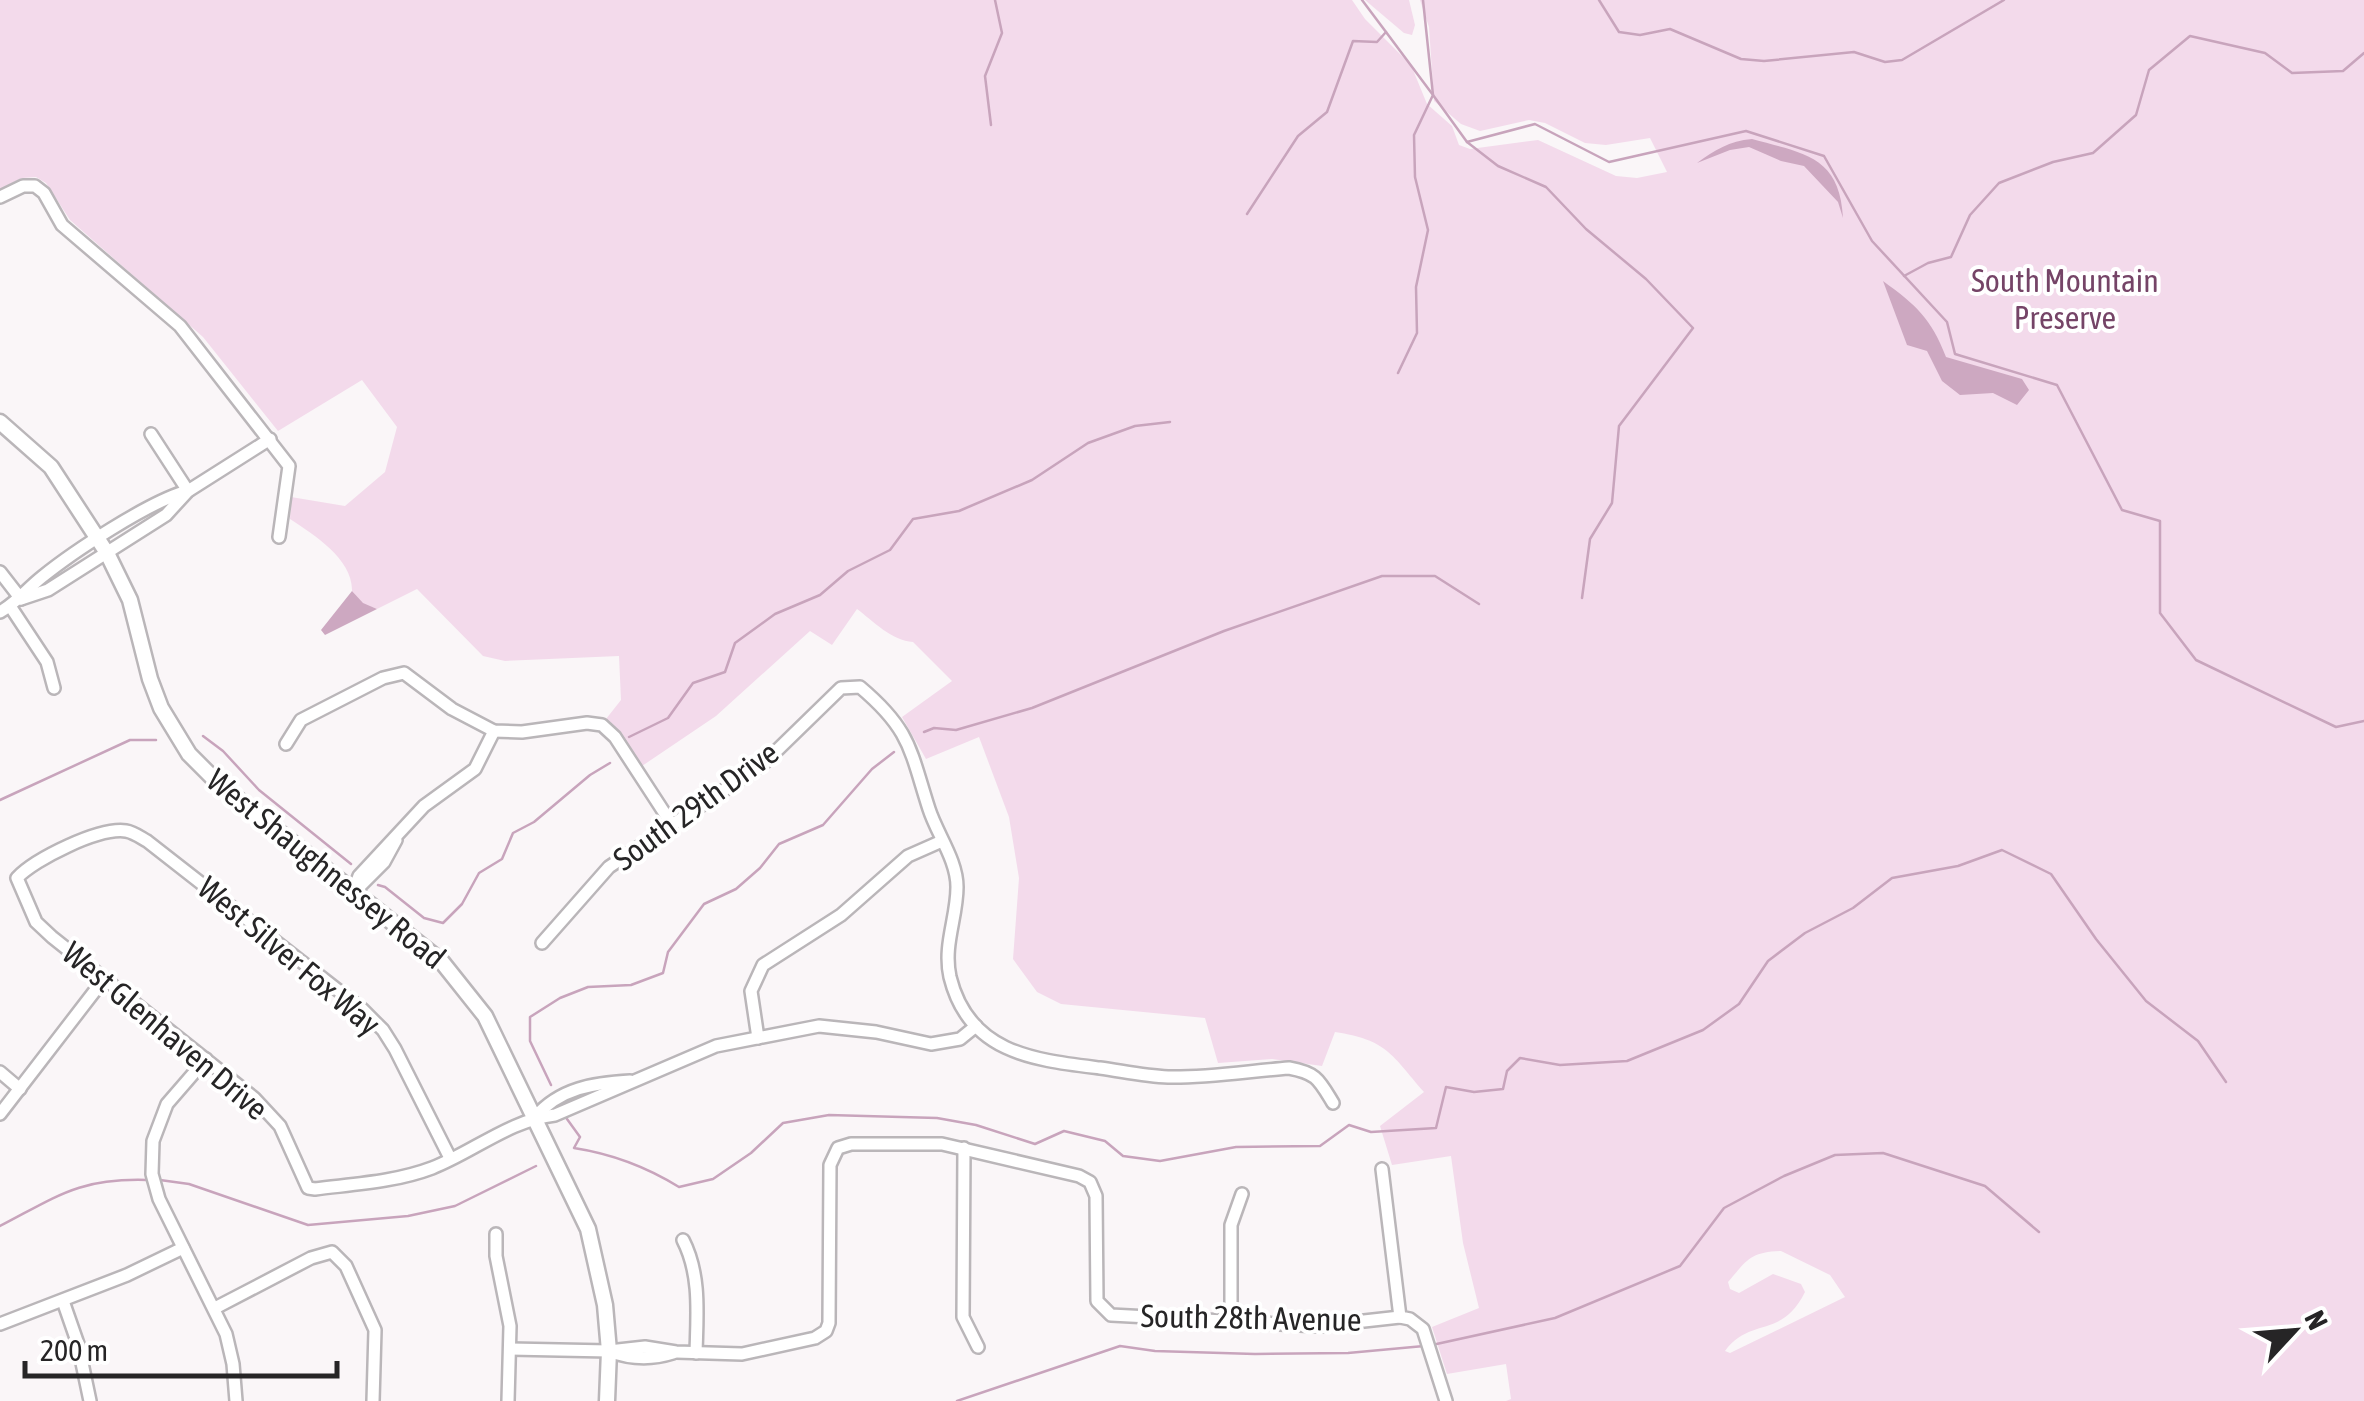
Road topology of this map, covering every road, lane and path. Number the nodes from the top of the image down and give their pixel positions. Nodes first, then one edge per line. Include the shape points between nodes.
1 (0, 197) edge
2 (0, 422) edge
3 (151, 434) dead end
4 (270, 439) junction
5 (188, 491) junction
6 (140, 512) junction
7 (149, 526) junction
8 (278, 537) dead end
9 (103, 546) junction
10 (61, 564) junction
11 (0, 572) edge
12 (69, 577) junction
13 (10, 606) edge
14 (54, 688) dead end
15 (494, 731) junction
16 (286, 744) dead end
17 (672, 823) junction
18 (942, 841) junction
19 (16, 878) joint
20 (353, 892) junction
21 (542, 943) dead end
22 (104, 978) junction
23 (976, 1026) junction
24 (758, 1038) junction
25 (206, 1058) junction
26 (0, 1072) edge
27 (634, 1080) junction
28 (20, 1088) junction
29 (578, 1089) junction
30 (583, 1102) junction
31 (1333, 1103) dead end
32 (0, 1114) edge
33 (536, 1117) junction
34 (964, 1148) junction
35 (450, 1158) junction
36 (1382, 1170) dead end
37 (1242, 1194) dead end
38 (496, 1234) dead end
39 (682, 1240) dead end
40 (183, 1248) junction
41 (63, 1300) junction
42 (215, 1308) junction
43 (1400, 1318) junction
44 (1231, 1323) junction
45 (0, 1324) edge
46 (978, 1347) dead end
47 (510, 1349) junction
48 (609, 1351) junction
49 (696, 1354) junction
50 (90, 1401) edge
51 (236, 1401) edge
52 (372, 1401) edge
53 (508, 1401) edge
54 (607, 1401) edge
55 (1446, 1401) edge

1 - 4 street via 24,186 44,193 62,225 180,326
2 - 9 street, West Shaughnessey Road via 51,467
3 - 5 street
4 - 5 street
4 - 8 street via 289,466
5 - 6 street
5 - 7 street
6 - 7 street
6 - 9 street
7 - 9 street
9 - 10 street
9 - 12 street
9 - 20 street, West Shaughnessey Road via 130,600 154,691 189,754
10 - 12 street
10 - 13 street
11 - 13 street
12 - 13 street
13 - 14 street via 47,662
15 - 16 street via 452,710 404,673 300,720
15 - 17 street via 602,724
15 - 20 street via 475,769 431,799
17 - 18 street, South 29th Drive via 762,764 841,688 860,687 887,710 911,750
17 - 21 street, South 29th Drive via 609,867
18 - 23 street via 957,886 948,934 951,978
18 - 24 street via 908,856 841,915 764,965 751,991
19 - 22 street, West Glenhaven Drive via 36,922
19 - 35 street, West Silver Fox Way via 105,830 129,830 147,841 383,1030
20 - 33 street, West Shaughnessey Road via 461,982
22 - 25 street, West Glenhaven Drive
22 - 28 street
23 - 24 street via 960,1039 931,1044 819,1026
23 - 31 street via 1040,1062 1168,1077 1289,1068 1316,1076
24 - 27 street via 716,1046
25 - 35 street, West Glenhaven Drive via 280,1126 308,1188 395,1179
25 - 40 street via 167,1104 153,1141 154,1181
26 - 28 street
27 - 29 street
27 - 30 street
28 - 32 street
29 - 30 street
29 - 33 street
30 - 33 street
33 - 35 street
33 - 48 street, West Shaughnessey Road via 588,1229
34 - 44 street, South 28th Avenue via 1090,1182 1103,1310
34 - 46 street via 963,1317
34 - 49 street via 838,1148 830,1165 826,1331 753,1353
36 - 43 street
37 - 44 street via 1231,1225
38 - 47 street
39 - 49 street via 695,1277
40 - 41 street
40 - 42 street
41 - 45 street
41 - 50 street
42 - 51 street via 233,1364
42 - 52 street via 332,1252 346,1266 376,1330
43 - 44 street, South 28th Avenue via 1319,1326
43 - 55 street via 1417,1323 1427,1341
47 - 48 street
47 - 53 street
48 - 49 street
48 - 54 street, West Shaughnessey Road

